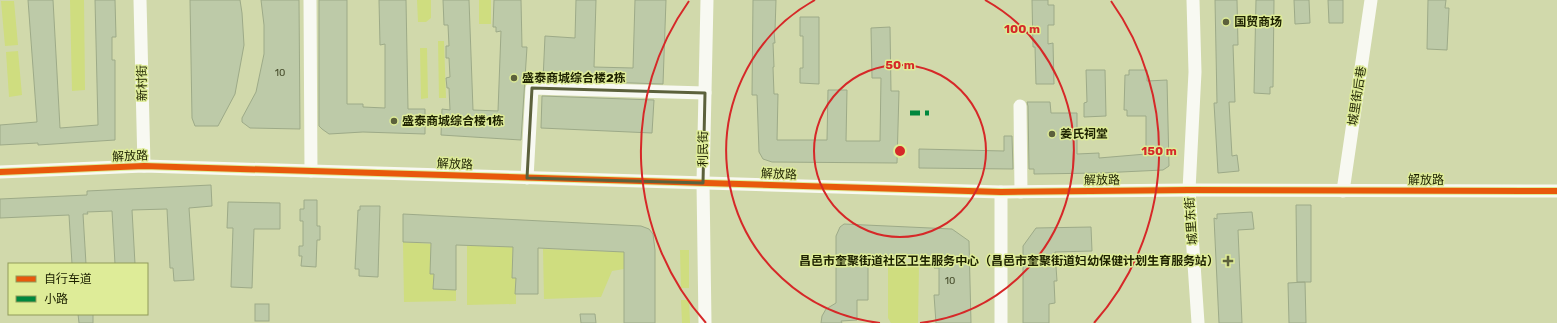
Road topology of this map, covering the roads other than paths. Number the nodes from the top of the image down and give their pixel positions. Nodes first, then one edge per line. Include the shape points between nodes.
1 (140, 0) edge
2 (310, 0) edge
3 (707, 0) edge
4 (1193, 0) edge
5 (1371, 0) edge
6 (705, 93) junction
7 (1020, 106) dead end
8 (144, 166) junction
9 (311, 171) junction
10 (0, 172) edge
11 (527, 178) junction
12 (703, 183) junction
13 (1189, 190) junction
14 (1343, 191) junction
15 (1557, 191) edge
16 (1001, 192) junction
17 (1020, 192) junction
18 (705, 323) edge
19 (1001, 323) edge
20 (1198, 323) edge

1 - 8 street, 新村街
2 - 9 street
3 - 6 street, 利民街
4 - 13 street, 城里东街 via 1195,72
5 - 14 street, 城里街后巷
6 - 11 street via 532,88
6 - 12 street, 利民街
7 - 17 street
8 - 9 street, 解放路
8 - 10 street, 解放路
9 - 11 street, 解放路
11 - 12 street, 解放路
12 - 16 street, 解放路
12 - 18 street, 利民街
13 - 14 street, 解放路
13 - 17 street, 解放路
13 - 20 street, 城里东街
14 - 15 street, 解放路
16 - 17 street, 解放路
16 - 19 street

